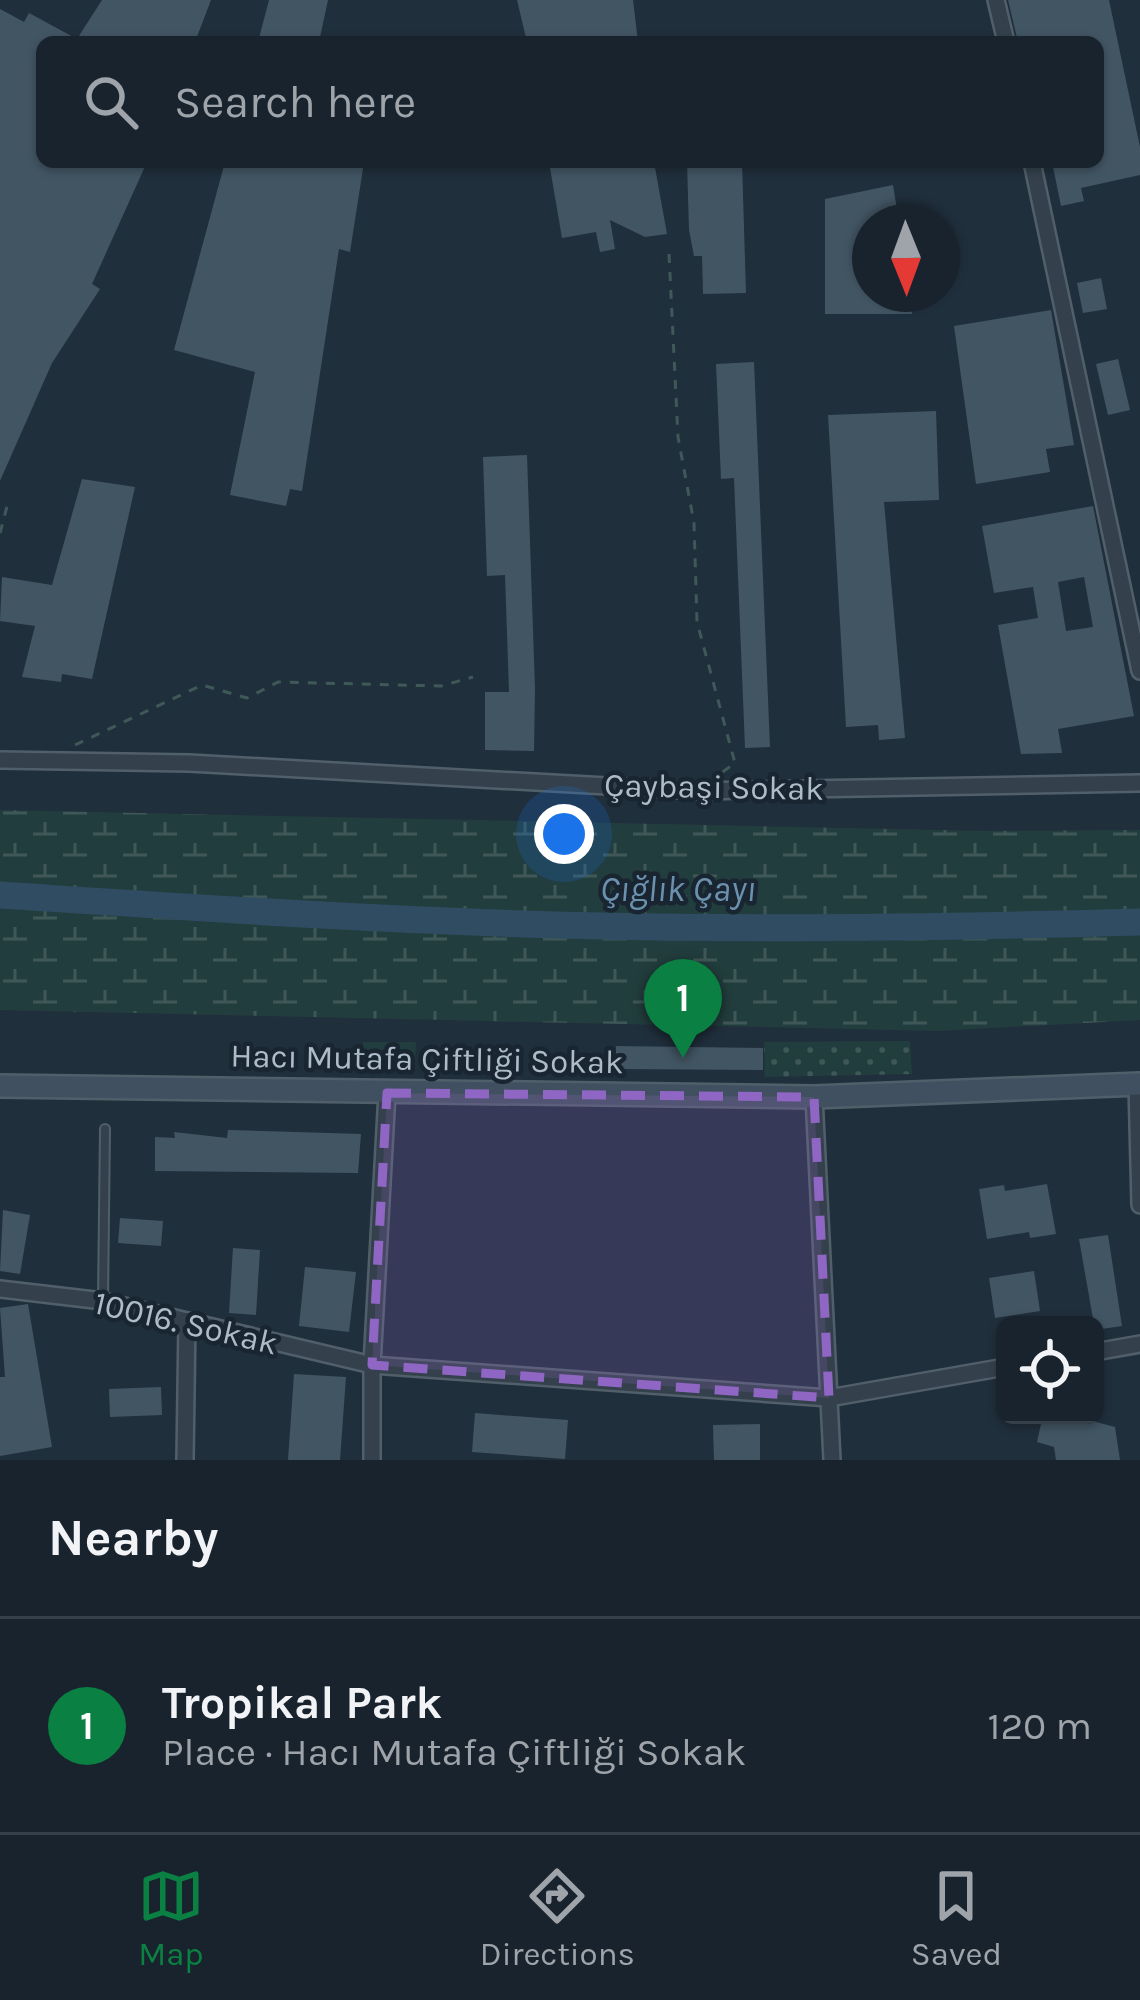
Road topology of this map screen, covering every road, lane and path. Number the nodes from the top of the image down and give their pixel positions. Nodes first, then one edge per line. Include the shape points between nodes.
1 (996, 0) edge
2 (1005, 36) edge
3 (1033, 168) edge
4 (669, 254) dead end
5 (9, 499) dead end
6 (0, 533) edge
7 (1140, 671) edge
8 (473, 677) dead end
9 (70, 759) junction
10 (0, 760) edge
11 (1140, 784) edge
12 (697, 791) junction
13 (1139, 1084) edge
14 (0, 1085) edge
15 (387, 1093) junction
16 (814, 1097) junction
17 (105, 1130) dead end
18 (1140, 1205) edge
19 (0, 1289) edge
20 (103, 1301) junction
21 (187, 1321) junction
22 (1140, 1344) edge
23 (1104, 1350) edge
24 (372, 1365) junction
25 (996, 1369) edge
26 (829, 1398) junction
27 (185, 1460) edge
28 (372, 1460) edge
29 (832, 1460) edge

1 - 2 street
3 - 7 street
4 - 12 path via 697,622 735,763
5 - 6 path
8 - 9 path via 441,686 278,682 247,698 202,685 73,746
9 - 10 street, Çaybaşi Sokak
9 - 12 street, Çaybaşi Sokak
11 - 12 street, Çaybaşi Sokak
13 - 16 street, Hacı Mutafa Çiftliği Sokak
13 - 18 street
14 - 15 street, Hacı Mutafa Çiftliği Sokak
15 - 16 street, Hacı Mutafa Çiftliği Sokak
15 - 24 street
16 - 26 street
17 - 20 lane
19 - 20 street, 10016. Sokak
20 - 21 street, 10016. Sokak
21 - 24 street, 10016. Sokak
21 - 27 street
22 - 23 street
24 - 26 street, 10016. Sokak
24 - 28 street
25 - 26 street, 10016. Sokak
26 - 29 street

